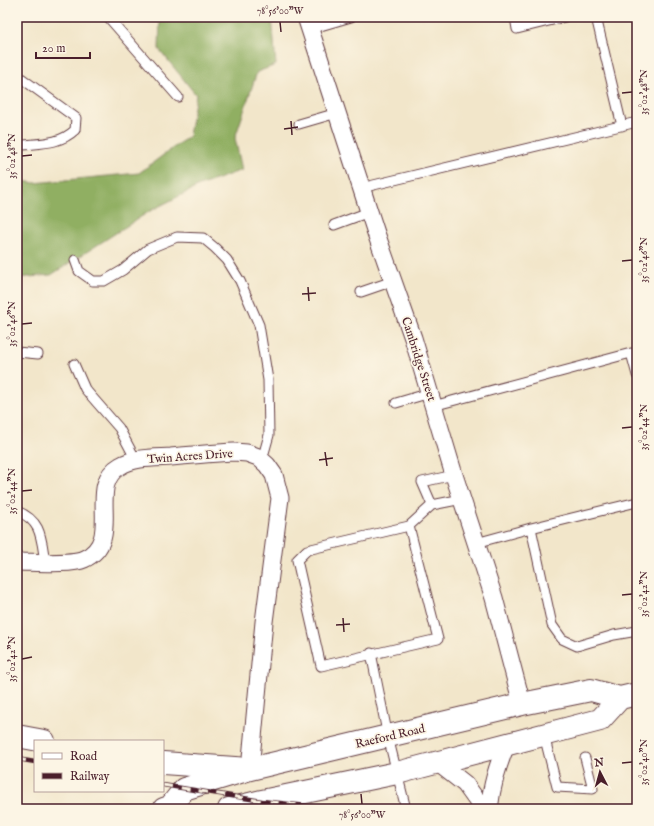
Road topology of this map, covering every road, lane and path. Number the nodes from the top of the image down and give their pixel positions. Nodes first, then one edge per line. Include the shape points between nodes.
1 (108, 17) edge
2 (351, 17) edge
3 (514, 17) edge
4 (565, 17) edge
5 (596, 17) edge
6 (308, 23) edge
7 (17, 75) edge
8 (178, 97) dead end
9 (337, 113) junction
10 (637, 122) edge
11 (299, 124) dead end
12 (622, 126) junction
13 (17, 144) edge
14 (361, 188) junction
15 (369, 212) junction
16 (334, 224) dead end
17 (75, 260) dead end
18 (393, 281) junction
19 (360, 292) dead end
20 (17, 352) edge
21 (38, 354) dead end
22 (74, 364) dead end
23 (637, 375) edge
24 (432, 399) junction
25 (396, 403) dead end
26 (136, 460) junction
27 (262, 460) junction
28 (454, 475) junction
29 (462, 499) junction
30 (637, 502) edge
31 (432, 505) junction
32 (17, 511) edge
33 (409, 526) junction
34 (531, 528) junction
35 (476, 543) junction
36 (17, 562) edge
37 (45, 562) junction
38 (637, 631) edge
39 (371, 654) junction
40 (628, 696) edge
41 (522, 704) junction
42 (544, 735) junction
43 (17, 736) edge
44 (388, 737) junction
45 (39, 740) edge
46 (506, 745) junction
47 (585, 758) dead end
48 (437, 762) junction
49 (164, 763) edge
50 (250, 770) junction
51 (397, 773) junction
52 (169, 809) edge
53 (231, 809) edge
54 (406, 809) edge
55 (483, 809) edge
56 (489, 809) edge

1 - 8 lane
2 - 6 lane
3 - 4 lane via 518,29
5 - 12 lane
6 - 9 street, Cambridge Street
7 - 13 lane via 76,118 75,130 59,141 23,146
9 - 11 lane
9 - 14 street, Cambridge Street
10 - 12 lane
12 - 14 lane
14 - 15 street, Cambridge Street
15 - 16 lane
15 - 18 street, Cambridge Street
17 - 27 lane via 79,271 93,281 104,281 123,270 148,249 177,237 203,238 223,256 240,281 259,325 268,380 269,435
18 - 19 lane
18 - 24 street, Cambridge Street
20 - 21 lane
22 - 26 lane via 85,389 119,428
23 - 24 lane via 630,353
24 - 25 lane
24 - 28 street, Cambridge Street
26 - 27 street, Twin Acres Drive via 234,452 247,453
26 - 37 street, Twin Acres Drive via 120,466 111,474 105,485 104,530 101,542 94,552 72,562
27 - 50 street via 274,475 280,498 264,622
28 - 29 street, Cambridge Street
28 - 31 lane via 422,482
29 - 31 lane
29 - 35 street, Cambridge Street
30 - 34 lane
31 - 33 lane
32 - 37 lane via 35,522 41,536
33 - 39 lane via 438,639
33 - 39 lane via 307,550 297,560 321,666
34 - 35 lane
34 - 38 lane via 552,625 562,639 577,646
35 - 41 street, Cambridge Street via 494,598
36 - 37 street, Twin Acres Drive
39 - 44 lane
40 - 41 main road, Raeford Road via 591,690
40 - 42 main road, Raeford Road via 600,720
41 - 44 main road, Raeford Road
42 - 46 main road, Raeford Road
42 - 47 lane via 557,787 593,789
43 - 45 main road
44 - 50 main road, Raeford Road
44 - 51 lane
46 - 48 main road, Raeford Road
46 - 56 street via 492,785
48 - 51 main road, Raeford Road
48 - 55 street via 465,784
49 - 50 main road
50 - 52 main road, Raeford Road via 184,788
51 - 53 main road, Raeford Road
51 - 54 lane

